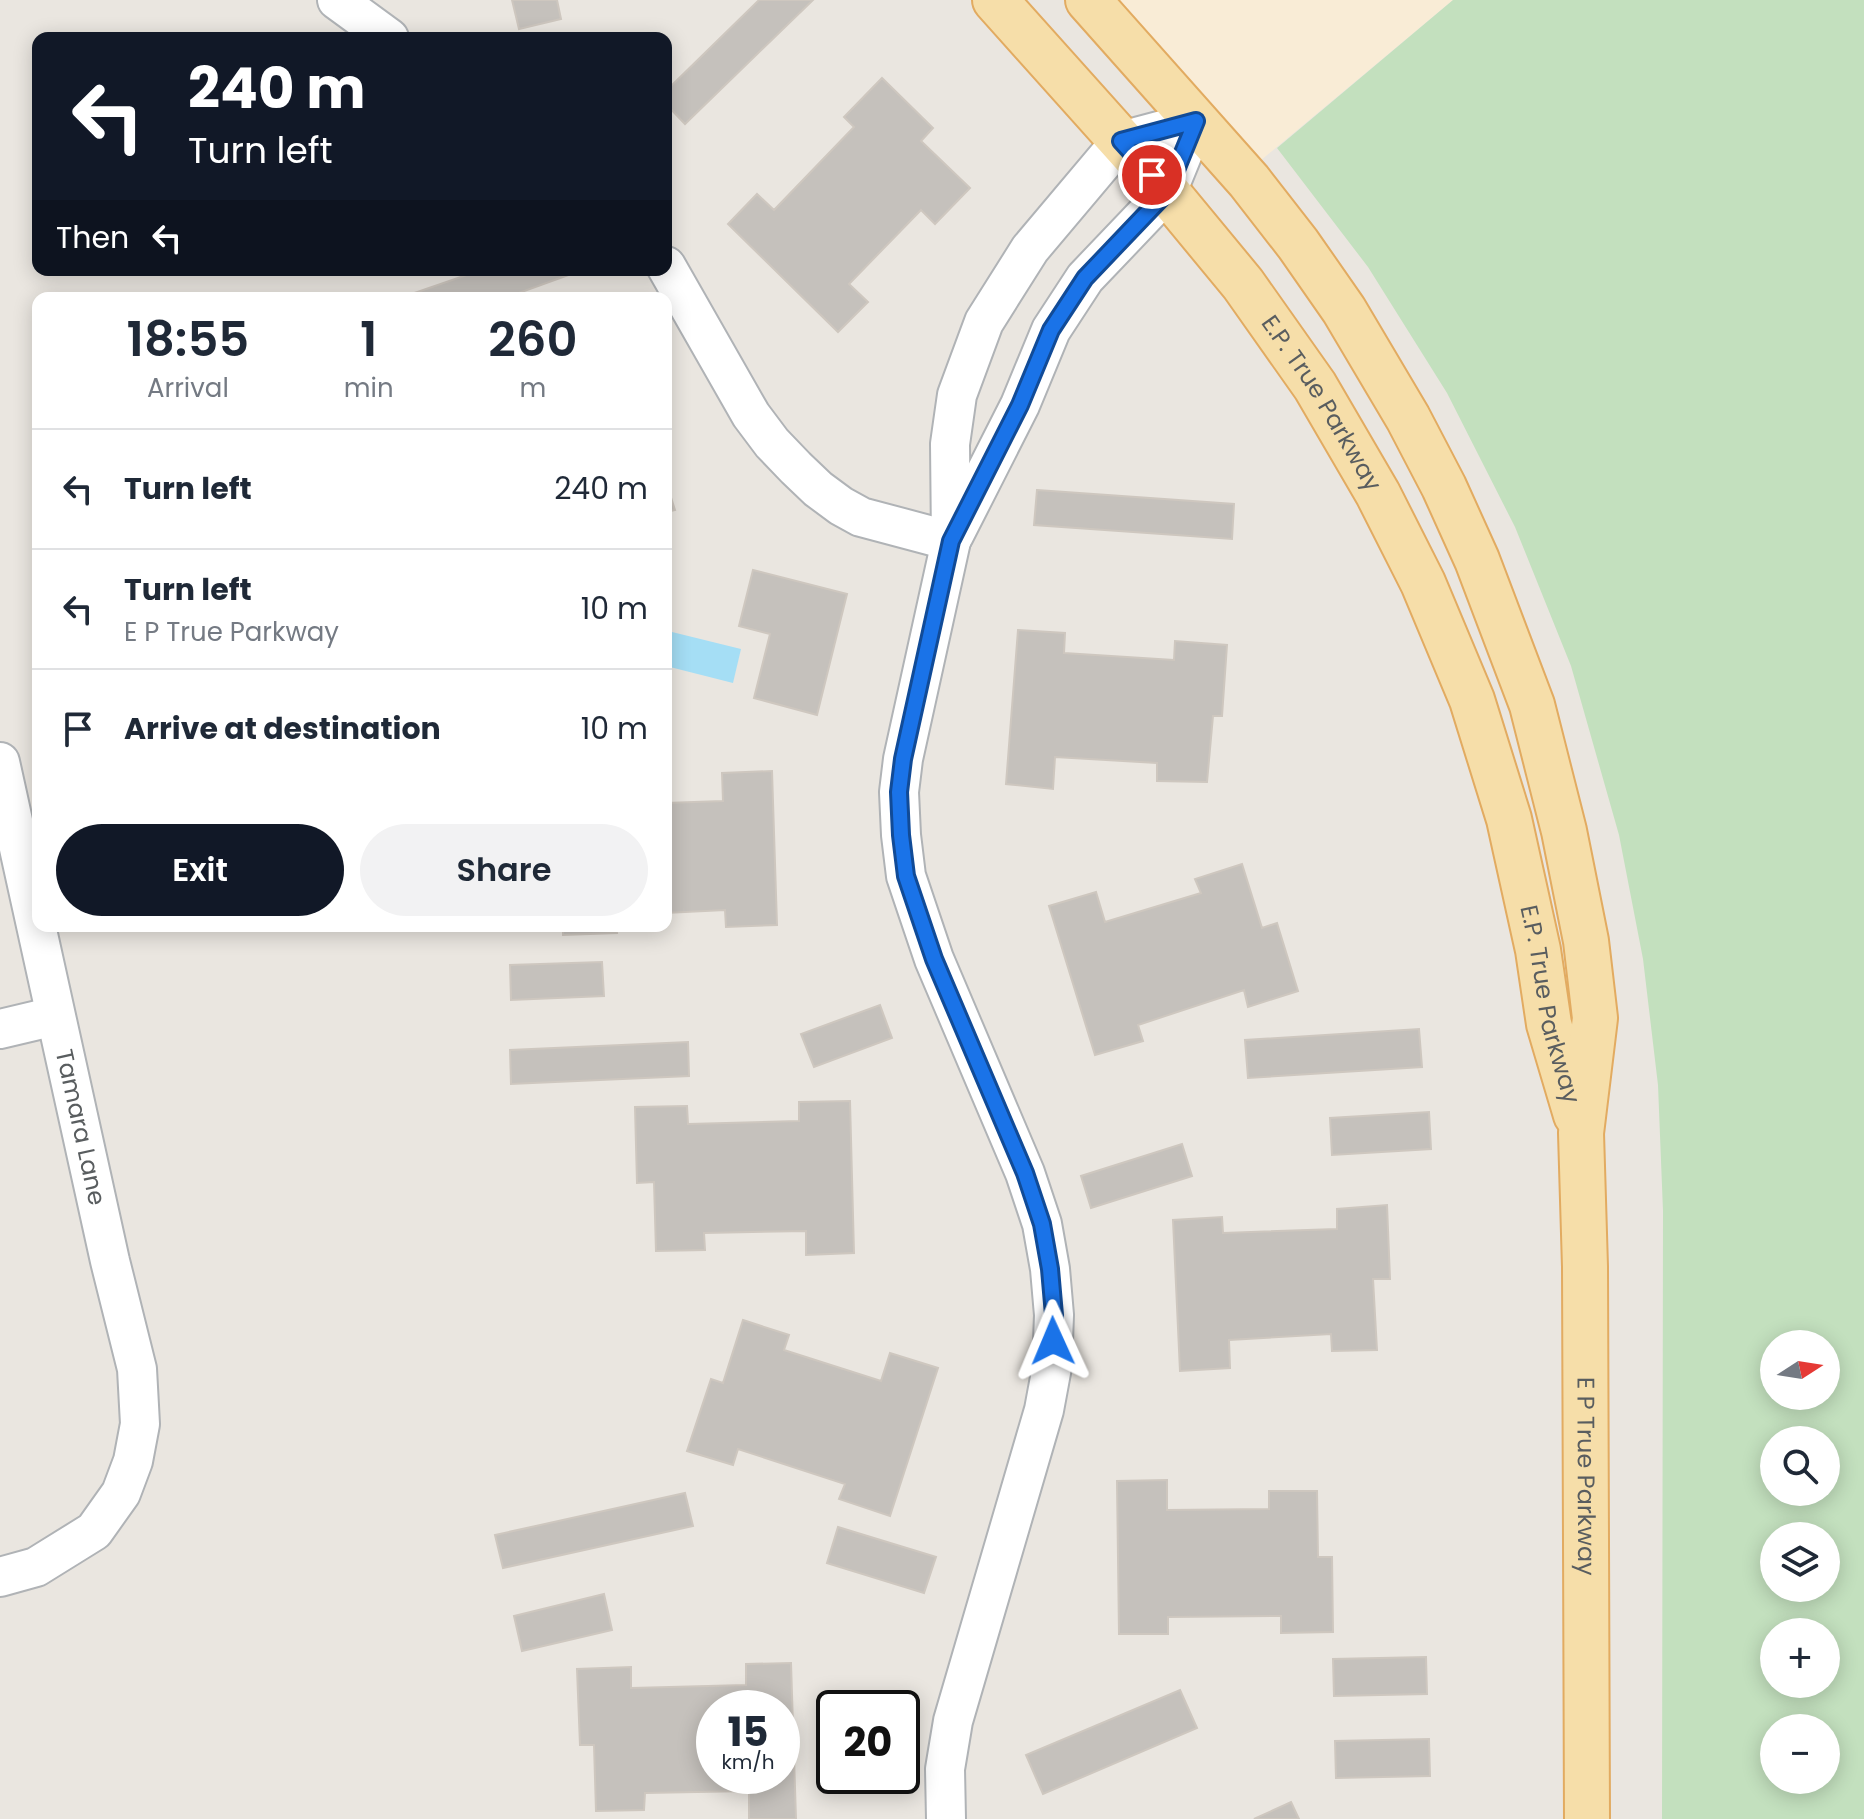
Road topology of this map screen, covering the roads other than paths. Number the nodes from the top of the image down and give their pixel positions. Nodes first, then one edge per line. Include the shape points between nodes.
1 (337, 0) edge
2 (995, 0) edge
3 (1088, 0) edge
4 (381, 32) edge
5 (1196, 121) junction
6 (1121, 141) junction
7 (1167, 192) junction
8 (672, 276) edge
9 (951, 541) junction
10 (0, 762) edge
11 (32, 910) edge
12 (37, 932) edge
13 (55, 1016) junction
14 (0, 1029) edge
15 (1581, 1133) junction
16 (0, 1577) edge
17 (946, 1819) edge
18 (1587, 1819) edge

1 - 4 street
2 - 6 main road
3 - 5 main road
5 - 6 street
5 - 7 street
5 - 15 main road, E.P. True Parkway via 1249,181 1344,310 1408,418 1477,560 1532,705 1586,941 1595,1018
6 - 7 main road
6 - 9 street via 1030,249 984,322 957,395 950,444
7 - 9 street via 1085,278 1051,330 1020,405
7 - 15 main road, E.P. True Parkway via 1243,284 1315,386 1423,583 1472,700 1509,819 1549,1024
8 - 9 street via 751,415 818,489 861,517
9 - 17 street via 903,759 899,792 906,876 934,959 1038,1211 1054,1315 1044,1410 953,1721 945,1769
10 - 11 street, Tamara Lane
12 - 13 street, Tamara Lane
13 - 14 street
13 - 16 street, Tamara Lane via 137,1369 140,1424 121,1493 94,1531 36,1567
15 - 18 main road, E P True Parkway

